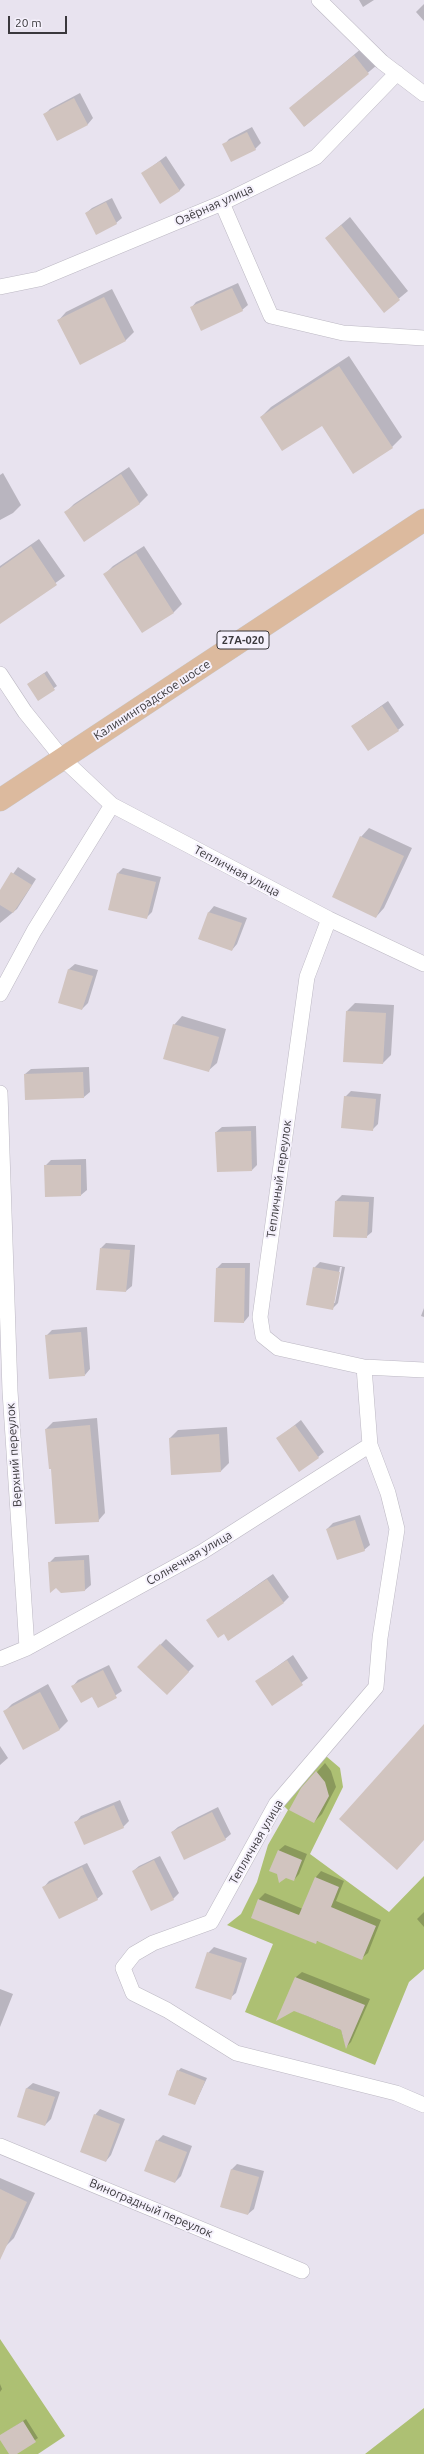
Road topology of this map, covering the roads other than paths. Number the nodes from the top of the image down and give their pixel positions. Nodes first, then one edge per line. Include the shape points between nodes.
1 (319, 0) edge
2 (397, 73) junction
3 (424, 94) edge
4 (222, 203) junction
5 (0, 287) edge
6 (424, 338) edge
7 (424, 520) edge
8 (0, 674) edge
9 (63, 759) junction
10 (0, 800) edge
11 (112, 805) junction
12 (329, 919) junction
13 (424, 964) edge
14 (0, 994) edge
15 (0, 1093) edge
16 (364, 1368) junction
17 (424, 1370) edge
18 (370, 1445) junction
19 (27, 1648) junction
20 (0, 1660) edge
21 (424, 2105) edge
22 (0, 2146) edge
23 (302, 2271) dead end

1 - 2 street
2 - 3 street
2 - 4 street, Озёрная улица via 316,156
4 - 5 street, Озёрная улица via 39,279
4 - 6 street via 271,316 342,333
7 - 9 main road, Калининградское шоссе / 27А-020
8 - 9 street, Тепличная улица via 25,712
9 - 10 main road, Калининградское шоссе / 27А-020
9 - 11 street, Тепличная улица
11 - 12 street, Тепличная улица
11 - 14 street via 34,931
12 - 13 street, Тепличная улица
12 - 16 street, Тепличный переулок via 307,977 260,1317 263,1336 278,1348
15 - 19 street, Верхний переулок via 10,1391
16 - 17 street
16 - 18 street, Тепличная улица
18 - 19 street, Солнечная улица via 202,1552
18 - 21 street, Тепличная улица via 388,1493 397,1529 380,1638 376,1687 276,1804 211,1922 152,1944 134,1954 123,1968 133,1993 167,2010 236,2053 396,2093
19 - 20 street, Солнечная улица
22 - 23 street, Виноградный переулок

